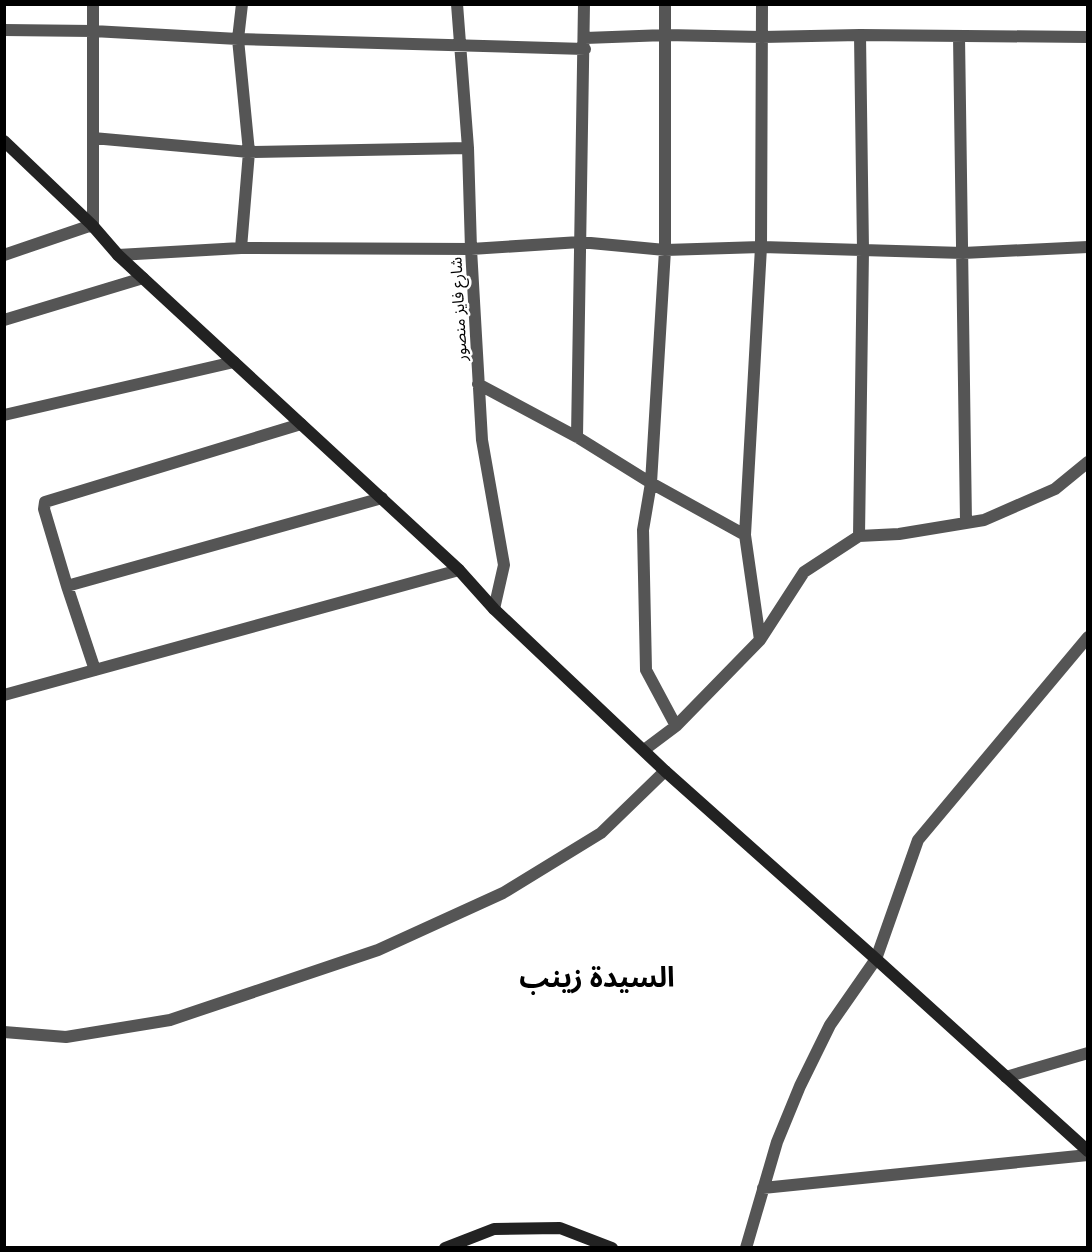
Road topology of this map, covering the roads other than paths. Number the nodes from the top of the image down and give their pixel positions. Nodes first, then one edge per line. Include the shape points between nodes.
1 (93, 4) edge
2 (242, 4) edge
3 (457, 4) edge
4 (585, 4) edge
5 (665, 4) edge
6 (762, 4) edge
7 (4, 30) edge
8 (93, 31) junction
9 (666, 35) junction
10 (860, 35) junction
11 (959, 36) junction
12 (762, 37) junction
13 (1088, 37) edge
14 (238, 39) junction
15 (585, 44) junction
16 (460, 47) junction
17 (93, 138) junction
18 (4, 141) edge
19 (468, 148) junction
20 (249, 152) junction
21 (93, 226) junction
22 (580, 242) junction
23 (761, 247) junction
24 (1088, 247) edge
25 (241, 248) junction
26 (471, 249) junction
27 (666, 250) junction
28 (863, 250) junction
29 (963, 253) junction
30 (4, 255) edge
31 (118, 255) junction
32 (143, 278) junction
33 (4, 320) edge
34 (234, 362) junction
35 (478, 384) junction
36 (4, 415) edge
37 (301, 424) junction
38 (577, 437) junction
39 (1088, 462) edge
40 (651, 483) junction
41 (382, 498) junction
42 (966, 523) junction
43 (745, 535) junction
44 (859, 536) junction
45 (459, 570) junction
46 (67, 586) junction
47 (494, 609) junction
48 (1088, 637) edge
49 (760, 640) junction
50 (95, 670) junction
51 (4, 695) edge
52 (676, 726) junction
53 (644, 750) junction
54 (665, 771) junction
55 (876, 959) junction
56 (4, 1032) edge
57 (1088, 1053) edge
58 (1006, 1077) junction
59 (1088, 1153) edge
60 (763, 1188) junction
61 (445, 1248) edge
62 (612, 1248) edge
63 (746, 1248) edge

1 - 8 street
2 - 14 street
3 - 16 street, شارع فايز منصور
4 - 15 street
5 - 9 street
6 - 12 street
7 - 8 street
8 - 14 street
8 - 17 street
9 - 12 street
9 - 15 street
9 - 27 street
10 - 11 street
10 - 12 street
10 - 28 street
11 - 13 street
11 - 29 street
12 - 23 street
14 - 16 street
14 - 20 street
15 - 16 street
15 - 22 street
16 - 19 street, شارع فايز منصور
17 - 20 street
17 - 21 street
18 - 21 main road
19 - 20 street
19 - 26 street, شارع فايز منصور
20 - 25 street
21 - 30 street
21 - 31 main road
22 - 26 street
22 - 27 street
22 - 38 street
23 - 27 street
23 - 28 street
23 - 43 street
24 - 29 street
25 - 26 street
25 - 31 street
26 - 35 street, شارع فايز منصور
27 - 40 street
28 - 29 street
28 - 44 street
29 - 42 street
31 - 32 main road
32 - 33 street
32 - 34 main road
34 - 36 street
34 - 37 main road
35 - 38 street
35 - 47 street, شارع فايز منصور via 482,440 504,564
37 - 41 main road
37 - 46 street via 45,502
38 - 40 street
39 - 42 street via 1055,489 984,520
40 - 43 street
40 - 52 street via 643,530 646,670
41 - 45 main road
41 - 46 street
42 - 44 street
43 - 49 street
44 - 49 street via 804,573
45 - 47 main road
45 - 50 street
46 - 50 street
47 - 53 main road
48 - 55 street via 918,840
49 - 52 street
50 - 51 street
52 - 53 street
53 - 54 main road
54 - 55 main road
54 - 56 street via 601,833 503,893 378,950 170,1020 66,1036
55 - 58 main road
55 - 60 street via 830,1025 777,1142
57 - 58 street
58 - 59 main road
59 - 60 street
60 - 63 street
61 - 62 main road via 494,1229 560,1228

